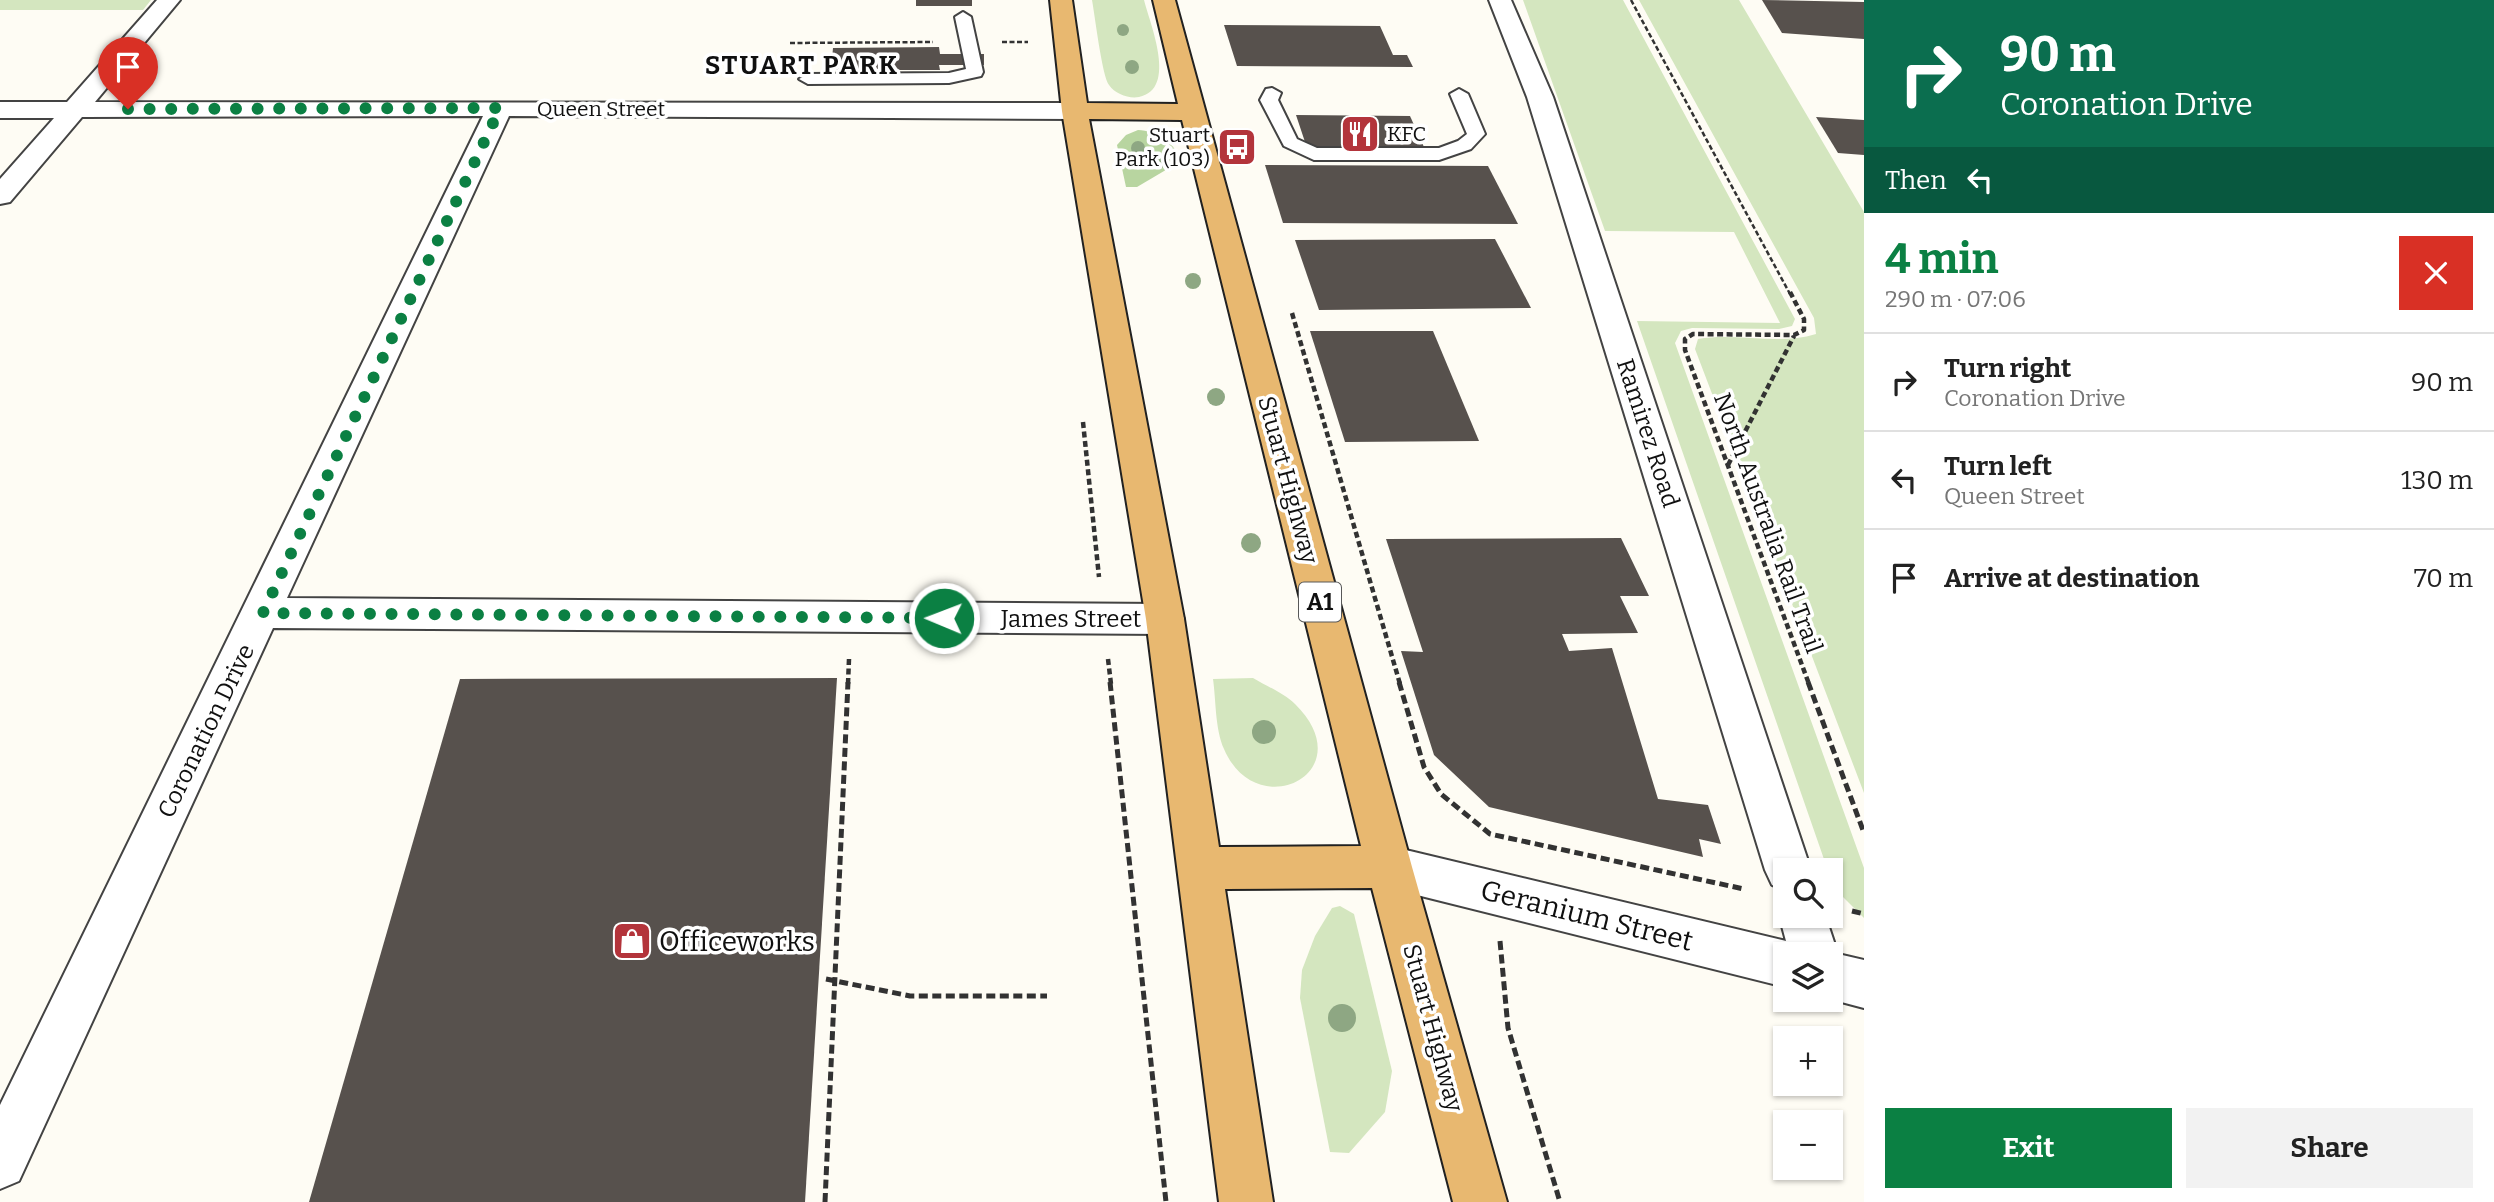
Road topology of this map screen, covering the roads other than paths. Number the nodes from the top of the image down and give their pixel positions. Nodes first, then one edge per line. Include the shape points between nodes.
1 (169, 0) edge
2 (1061, 0) edge
3 (1164, 0) edge
4 (1500, 0) edge
5 (963, 18) dead end
6 (808, 79) dead end
7 (1272, 93) dead end
8 (1449, 94) dead end
9 (500, 108) junction
10 (75, 109) junction
11 (0, 110) edge
12 (1075, 111) junction
13 (1192, 112) junction
14 (0, 196) edge
15 (263, 613) junction
16 (1165, 619) junction
17 (1784, 858) edge
18 (1389, 867) junction
19 (1198, 868) junction
20 (1773, 961) edge
21 (1843, 978) edge
22 (1864, 984) edge
23 (0, 1161) edge
24 (1247, 1202) edge
25 (1480, 1202) edge

1 - 10 street
2 - 12 highway
3 - 13 highway, Stuart Highway / A1
4 - 17 street, Ramirez Road via 1540,97
5 - 6 lane via 964,42 975,72 949,78
7 - 8 lane via 1269,100 1290,142 1314,154 1439,154 1470,143 1476,134
9 - 10 street, Queen Street
9 - 12 street, Queen Street
9 - 15 street, Coronation Drive
10 - 11 street, Queen Street
10 - 14 street
12 - 13 highway
12 - 16 highway
13 - 18 highway, Stuart Highway / A1
15 - 16 street, James Street
15 - 23 street, Coronation Drive
16 - 19 highway
18 - 19 highway
18 - 20 street, Geranium Street
18 - 25 highway, Stuart Highway / A1
19 - 24 highway
21 - 22 street

